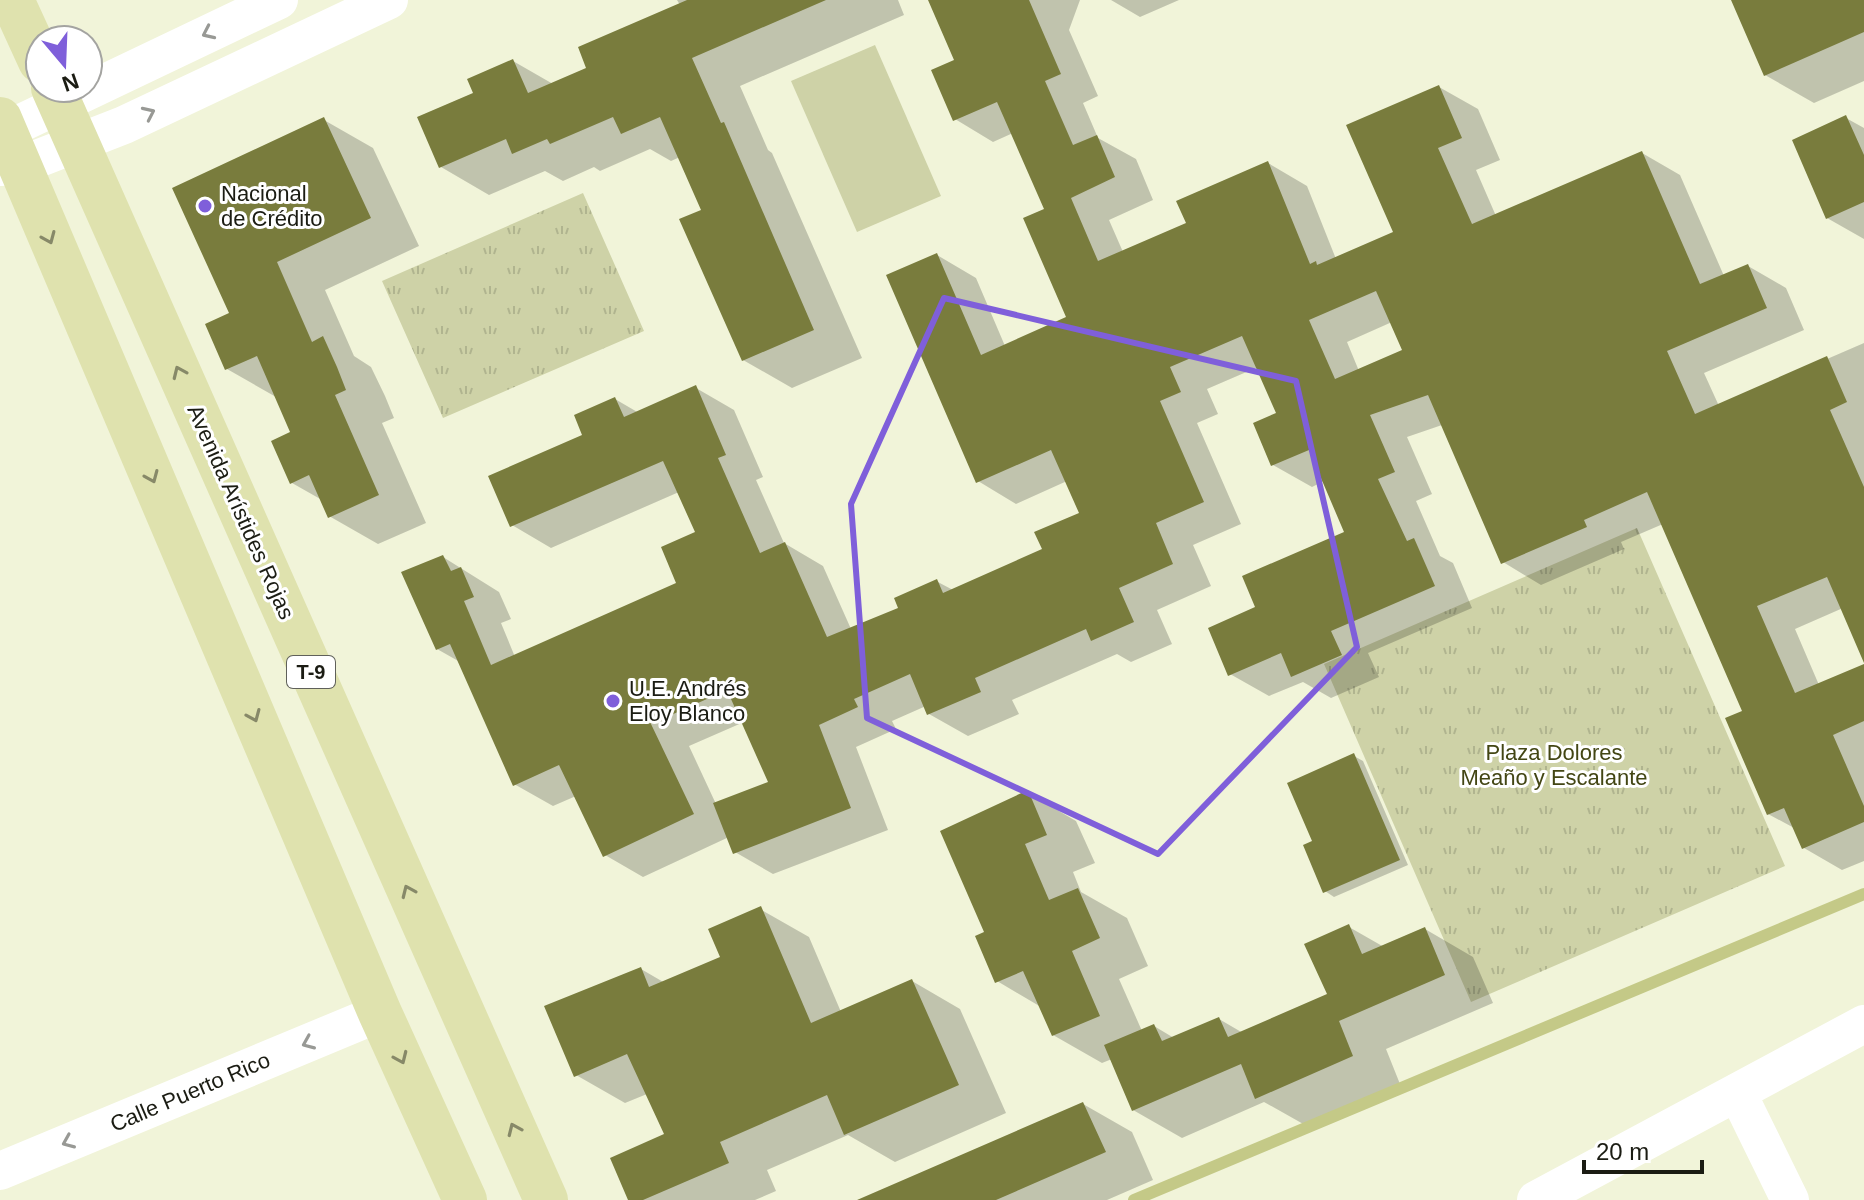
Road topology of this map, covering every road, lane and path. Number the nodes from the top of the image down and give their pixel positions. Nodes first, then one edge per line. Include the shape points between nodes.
1 (12, 0) edge
2 (279, 0) edge
3 (389, 0) edge
4 (24, 26) edge
5 (104, 75) edge
6 (46, 104) edge
7 (60, 104) edge
8 (5, 143) edge
9 (78, 144) junction
10 (380, 1013) junction
11 (1864, 1024) edge
12 (1737, 1092) junction
13 (0, 1171) edge
14 (465, 1200) edge
15 (546, 1200) edge
16 (1536, 1200) edge
17 (1790, 1200) edge

1 - 4 main road
2 -> 5 street
9 -> 3 street
6 - 8 street
7 - 9 main road, Avenida Arístides Rojas / T-9
8 - 9 street
8 -> 10 main road
15 -> 9 main road, Avenida Arístides Rojas / T-9
10 -> 13 street, Calle Puerto Rico
10 -> 14 main road
11 - 12 street
12 - 16 street
12 - 17 street

